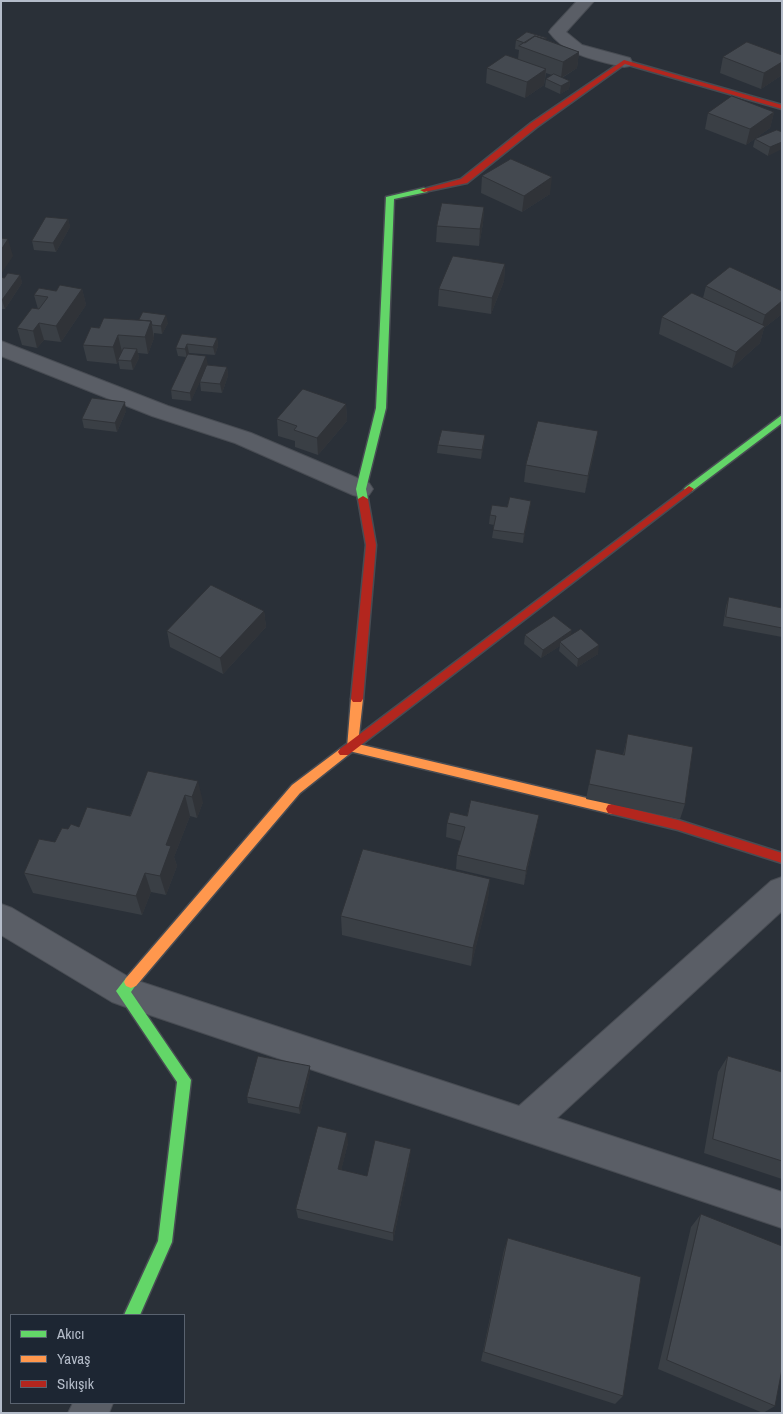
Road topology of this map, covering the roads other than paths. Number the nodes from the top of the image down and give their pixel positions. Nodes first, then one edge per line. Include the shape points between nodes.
1 (586, 1) edge
2 (624, 62) junction
3 (782, 107) edge
4 (1, 348) edge
5 (782, 418) edge
6 (361, 489) junction
7 (352, 747) junction
8 (782, 858) edge
9 (782, 891) edge
10 (1, 918) edge
11 (123, 991) junction
12 (525, 1124) junction
13 (782, 1210) edge
14 (132, 1314) edge

1 - 2 street via 557,32 576,48
2 - 3 street
2 - 6 street via 534,125 464,181 390,197 381,408
4 - 6 street via 160,411 243,438
5 - 7 street
6 - 7 street via 371,545
7 - 8 street via 678,826
7 - 11 street via 296,789
9 - 12 street
10 - 11 street
11 - 12 street
11 - 14 street via 184,1080 165,1242
12 - 13 street

